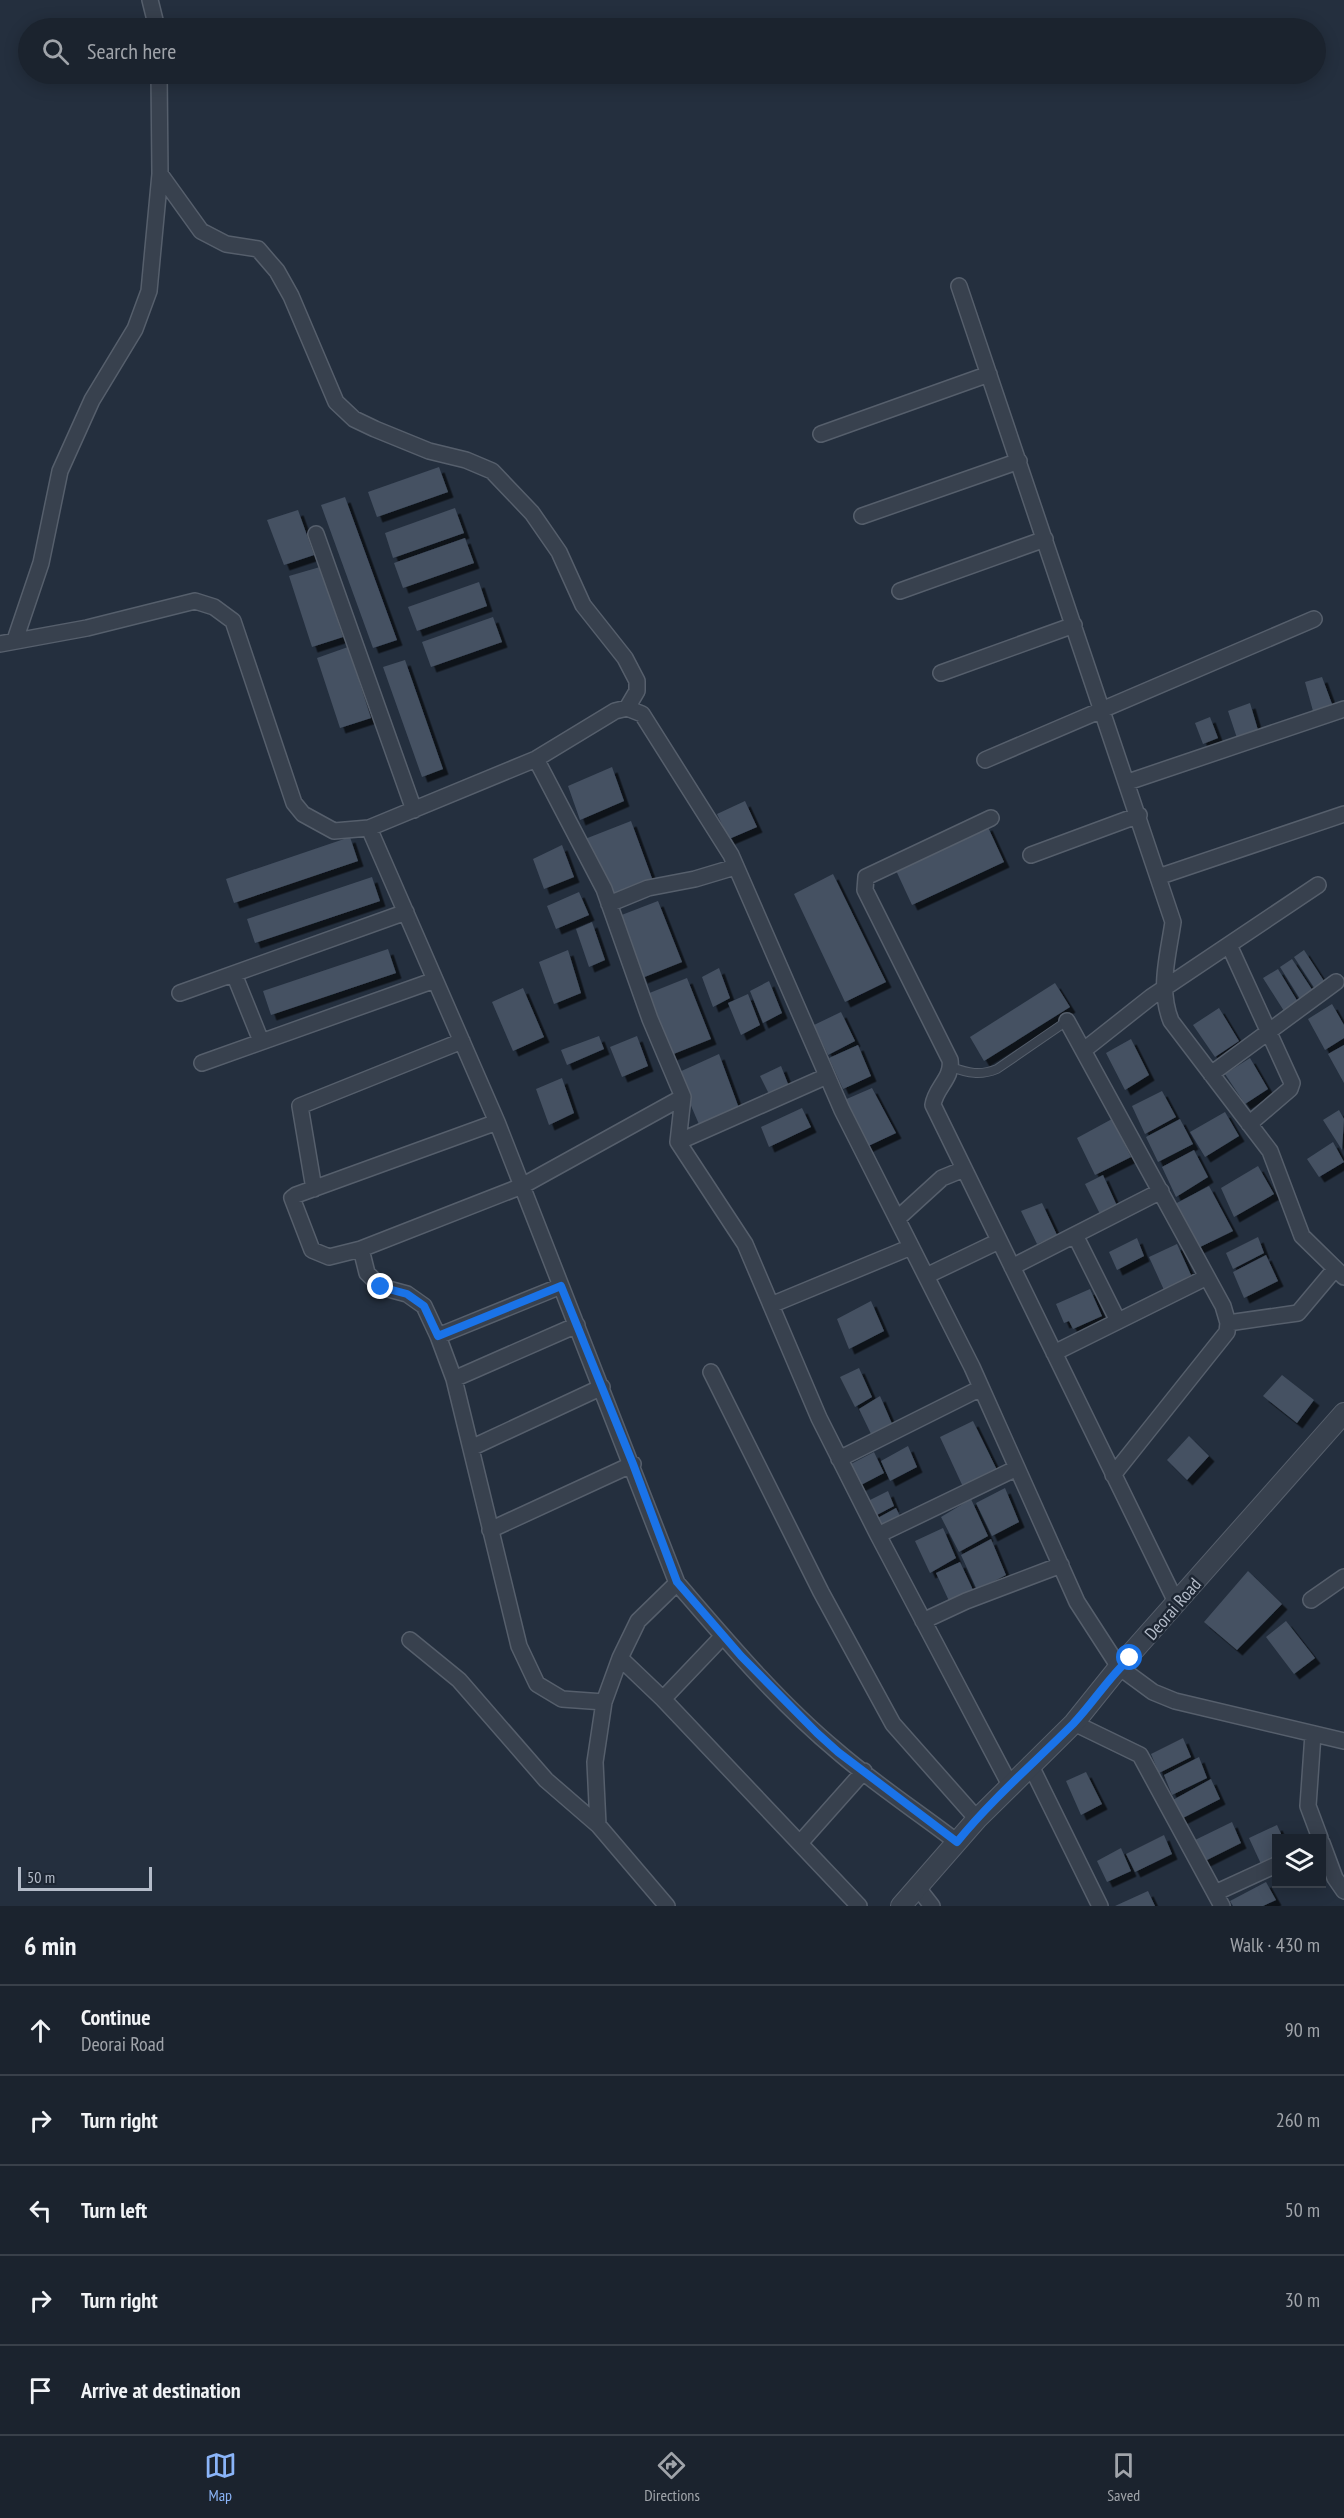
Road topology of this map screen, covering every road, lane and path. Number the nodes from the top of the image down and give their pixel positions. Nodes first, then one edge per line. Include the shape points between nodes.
1 (150, 0) edge
2 (154, 18) edge
3 (159, 84) edge
4 (160, 174) junction
5 (959, 286) dead end
6 (989, 374) junction
7 (821, 434) dead end
8 (1018, 461) junction
9 (862, 516) dead end
10 (316, 534) dead end
11 (1045, 539) junction
12 (900, 591) dead end
13 (1314, 619) dead end
14 (1074, 625) junction
15 (15, 640) junction
16 (0, 644) edge
17 (941, 673) dead end
18 (627, 708) junction
19 (1344, 709) edge
20 (1103, 710) junction
21 (536, 759) junction
22 (985, 760) dead end
23 (1128, 782) junction
24 (414, 810) junction
25 (1344, 814) edge
26 (1139, 815) junction
27 (991, 819) dead end
28 (369, 828) junction
29 (1031, 855) dead end
30 (735, 867) junction
31 (1158, 877) junction
32 (1318, 885) dead end
33 (609, 904) junction
34 (406, 912) junction
35 (1229, 945) junction
36 (234, 974) junction
37 (435, 980) junction
38 (1336, 982) dead end
39 (1163, 989) junction
40 (180, 993) dead end
41 (1067, 1021) joint
42 (1269, 1029) junction
43 (261, 1041) junction
44 (462, 1041) junction
45 (1084, 1050) junction
46 (202, 1063) dead end
47 (951, 1066) junction
48 (1211, 1074) junction
49 (827, 1076) junction
50 (682, 1097) junction
51 (497, 1122) junction
52 (1250, 1124) junction
53 (678, 1142) junction
54 (964, 1169) junction
55 (522, 1186) junction
56 (314, 1189) junction
57 (1161, 1191) junction
58 (897, 1219) junction
59 (1075, 1235) junction
60 (999, 1241) junction
61 (911, 1247) junction
62 (361, 1249) junction
63 (1012, 1267) junction
64 (1339, 1273) edge
65 (926, 1276) junction
66 (1207, 1277) junction
67 (561, 1286) junction
68 (771, 1305) junction
69 (1118, 1321) junction
70 (1228, 1323) junction
71 (577, 1324) junction
72 (438, 1336) junction
73 (1054, 1353) junction
74 (711, 1372) dead end
75 (454, 1379) junction
76 (602, 1387) junction
77 (981, 1388) junction
78 (1343, 1417) edge
79 (471, 1448) junction
80 (840, 1459) junction
81 (633, 1464) junction
82 (1017, 1468) junction
83 (1113, 1475) junction
84 (490, 1530) junction
85 (878, 1535) junction
86 (1061, 1565) junction
87 (1344, 1577) edge
88 (677, 1582) junction
89 (1311, 1600) dead end
90 (1177, 1604) junction
91 (923, 1621) junction
92 (723, 1636) junction
93 (410, 1640) dead end
94 (620, 1658) junction
95 (1119, 1668) junction
96 (663, 1699) junction
97 (604, 1702) junction
98 (1074, 1723) junction
99 (1313, 1734) junction
100 (1344, 1741) edge
101 (1030, 1764) junction
102 (864, 1771) junction
103 (1010, 1785) junction
104 (976, 1818) junction
105 (598, 1825) junction
106 (1318, 1834) edge
107 (957, 1842) junction
108 (800, 1843) junction
109 (1326, 1852) edge
110 (1272, 1867) edge
111 (1341, 1880) edge
112 (918, 1888) junction
113 (1218, 1900) edge
114 (667, 1906) edge
115 (859, 1906) edge
116 (901, 1906) edge
117 (932, 1906) edge
118 (1100, 1906) edge

1 - 2 street
3 - 4 street
4 - 15 street via 148,291 135,329 92,400 60,471 40,564
4 - 18 street via 201,231 226,244 258,249 277,271 336,402 354,418 410,444 492,471 514,492 559,552 583,605 625,658 637,681 637,691
5 - 6 street
6 - 7 street
6 - 8 street
8 - 9 street
8 - 11 street
10 - 24 street
11 - 12 street
11 - 14 street
13 - 20 street
14 - 17 street
14 - 20 street
15 - 16 street
15 - 28 street via 87,628 195,601 214,608 233,621 294,802 303,814 334,831
18 - 21 street via 615,711
18 - 30 street via 642,714
19 - 23 street
20 - 22 street
20 - 23 street
21 - 24 street
21 - 33 street
23 - 26 street
24 - 28 street
25 - 31 street
26 - 29 street
26 - 31 street
27 - 47 street via 866,877 863,883
28 - 34 street
30 - 33 street via 648,888
30 - 49 street
31 - 39 street via 1173,922
32 - 35 street
33 - 50 street
34 - 36 street
34 - 37 street
35 - 39 street
35 - 42 street
36 - 40 street
36 - 43 street
37 - 43 street
37 - 44 street
38 - 42 street
39 - 45 street
39 - 48 street via 1171,1021
41 - 45 street
41 - 47 lane via 987,1074 968,1073
42 - 48 street
42 - 52 street via 1292,1083
43 - 46 street
44 - 51 street
44 - 56 street via 300,1106
45 - 57 street
47 - 54 street via 933,1105
48 - 52 street
49 - 53 street
49 - 58 street
50 - 53 street
50 - 55 street
51 - 55 street
51 - 56 street
52 - 64 street via 1275,1161 1302,1236
53 - 68 street via 745,1244
54 - 58 street via 942,1178
54 - 60 street
55 - 62 street
55 - 67 street
56 - 62 street via 292,1198 312,1250 329,1257
57 - 59 street
57 - 66 street
58 - 61 street
59 - 63 street
59 - 69 street
60 - 63 street
60 - 65 street
61 - 65 street
61 - 68 street
62 - 72 street via 367,1273 381,1287 407,1294 424,1306
63 - 73 street
64 - 70 street via 1298,1313
65 - 77 street
66 - 69 street
66 - 70 street
67 - 71 street
67 - 72 street
68 - 80 street
69 - 73 street
70 - 83 street via 1227,1332
71 - 75 street
71 - 76 street
72 - 75 street
73 - 83 street
74 - 104 street via 821,1592 893,1724
75 - 79 street
76 - 79 street
76 - 81 street
77 - 80 street
77 - 82 street
78 - 90 street, Deorai Road
79 - 84 street
80 - 85 street
81 - 84 street
81 - 88 street
82 - 85 street
82 - 86 street
83 - 90 street
84 - 97 street via 519,1646 537,1684 562,1699
85 - 91 street
86 - 91 street
86 - 95 street via 1077,1602
87 - 89 street
88 - 92 street
88 - 94 street via 638,1621
90 - 95 street, Deorai Road
91 - 103 street
92 - 96 street
92 - 102 street via 817,1733
93 - 105 street via 459,1680 546,1780
94 - 96 street
94 - 97 street
95 - 98 street, Deorai Road
95 - 99 street via 1153,1692 1175,1701
96 - 108 street
97 - 105 street via 595,1762
98 - 101 street, Deorai Road
98 - 113 street via 1140,1755
99 - 100 street
99 - 106 street via 1308,1806
101 - 103 street, Deorai Road
101 - 118 street
102 - 107 street
102 - 108 street
103 - 104 street, Deorai Road
104 - 107 street, Deorai Road
105 - 114 street
107 - 112 street, Deorai Road
108 - 115 street
109 - 111 street
110 - 113 street
112 - 116 street, Deorai Road
112 - 117 street

